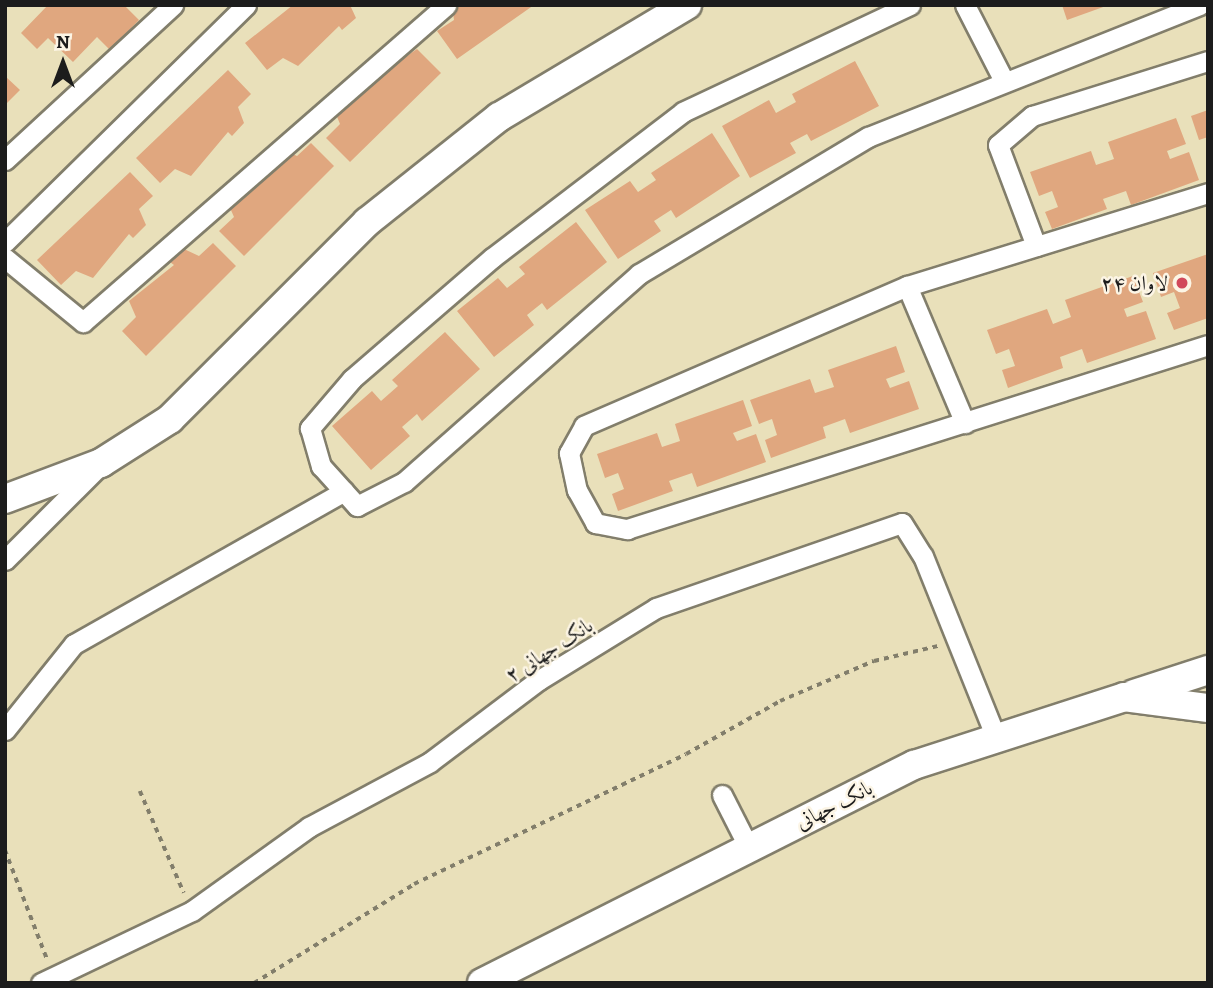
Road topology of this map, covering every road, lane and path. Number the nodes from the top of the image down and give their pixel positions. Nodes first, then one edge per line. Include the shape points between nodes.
1 (173, 5) edge
2 (246, 5) edge
3 (446, 5) edge
4 (687, 5) edge
5 (910, 5) edge
6 (965, 5) edge
7 (1200, 5) edge
8 (1208, 61) edge
9 (1003, 79) junction
10 (5, 160) edge
11 (1208, 193) edge
12 (5, 242) edge
13 (1036, 246) junction
14 (5, 258) edge
15 (906, 286) junction
16 (1208, 345) edge
17 (965, 424) junction
18 (102, 463) junction
19 (344, 491) junction
20 (5, 499) edge
21 (5, 560) edge
22 (958, 641) junction
23 (1208, 670) edge
24 (1124, 697) junction
25 (1208, 708) edge
26 (5, 730) edge
27 (996, 738) junction
28 (140, 791) dead end
29 (722, 795) dead end
30 (749, 848) junction
31 (5, 850) edge
32 (192, 911) junction
33 (50, 981) edge
34 (254, 983) edge
35 (482, 983) edge

1 - 10 street
2 - 12 street
3 - 14 street via 83,322
4 - 18 street via 499,117 367,222 170,419
5 - 19 street via 683,113 492,258 352,379 310,428 321,466
6 - 9 street
7 - 9 street
8 - 13 street via 1032,116 998,145
9 - 19 street via 868,137 639,274 404,482 357,506
11 - 13 street
13 - 15 street
15 - 17 street
15 - 17 street via 584,426 569,453 576,489 595,523 626,529
16 - 17 street
18 - 20 street
18 - 21 street
19 - 26 street via 75,644
22 - 27 street, بانک جهانی ۲
22 - 32 street, بانک جهانی ۲ via 923,556 902,523 656,608 539,680 429,762 309,827
22 - 34 path via 874,661 780,701 686,754 414,884
23 - 24 street
24 - 25 street, بانک جهانی
24 - 27 street, بانک جهانی
27 - 30 street, بانک جهانی via 914,765
28 - 32 path
29 - 30 street
30 - 35 street, بانک جهانی
31 - 33 path
32 - 33 street, بانک جهانی ۲

